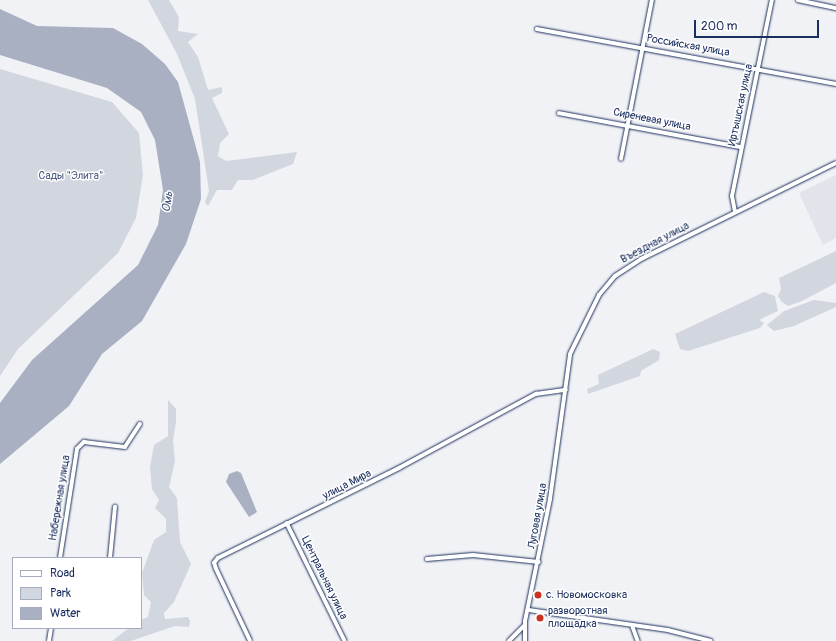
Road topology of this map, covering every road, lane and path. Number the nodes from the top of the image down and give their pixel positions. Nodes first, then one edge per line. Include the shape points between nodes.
1 (652, 0) edge
2 (772, 0) edge
3 (798, 0) edge
4 (836, 8) edge
5 (537, 29) dead end
6 (644, 47) junction
7 (758, 68) junction
8 (836, 84) edge
9 (559, 112) dead end
10 (628, 124) junction
11 (741, 147) junction
12 (621, 159) dead end
13 (836, 163) edge
14 (735, 212) junction
15 (566, 392) junction
16 (140, 424) dead end
17 (114, 507) dead end
18 (288, 523) junction
19 (60, 557) edge
20 (110, 557) edge
21 (427, 559) dead end
22 (539, 562) junction
23 (529, 610) junction
24 (524, 626) junction
25 (633, 627) junction
26 (51, 629) edge
27 (49, 641) edge
28 (250, 641) edge
29 (345, 641) edge
30 (509, 641) edge
31 (525, 641) edge
32 (638, 641) edge
33 (711, 641) edge

1 - 6 street
2 - 7 street, Иртышская улица
3 - 4 street
5 - 6 street, Российская улица
6 - 7 street, Российская улица
6 - 10 street
7 - 8 street, Российская улица
7 - 11 street, Иртышская улица
9 - 10 street, Сиреневая улица
10 - 11 street, Сиреневая улица
10 - 12 street
11 - 14 street, Иртышская улица via 731,202
13 - 14 street, Въездная улица
14 - 15 street, Въездная улица via 641,259 607,284 573,345
15 - 18 street, улица Мира via 536,394
15 - 22 street, Луговая улица
16 - 19 street, Набережная улица via 125,447 84,442 77,449
17 - 20 street
18 - 28 street, улица Мира via 224,554 214,563
18 - 29 street, Центральная улица
21 - 22 street via 473,555
22 - 23 street, Луговая улица
23 - 24 street, Луговая улица
23 - 25 street
24 - 30 street
24 - 31 street, Луговая улица
25 - 32 street
25 - 33 street via 668,630
26 - 27 street

